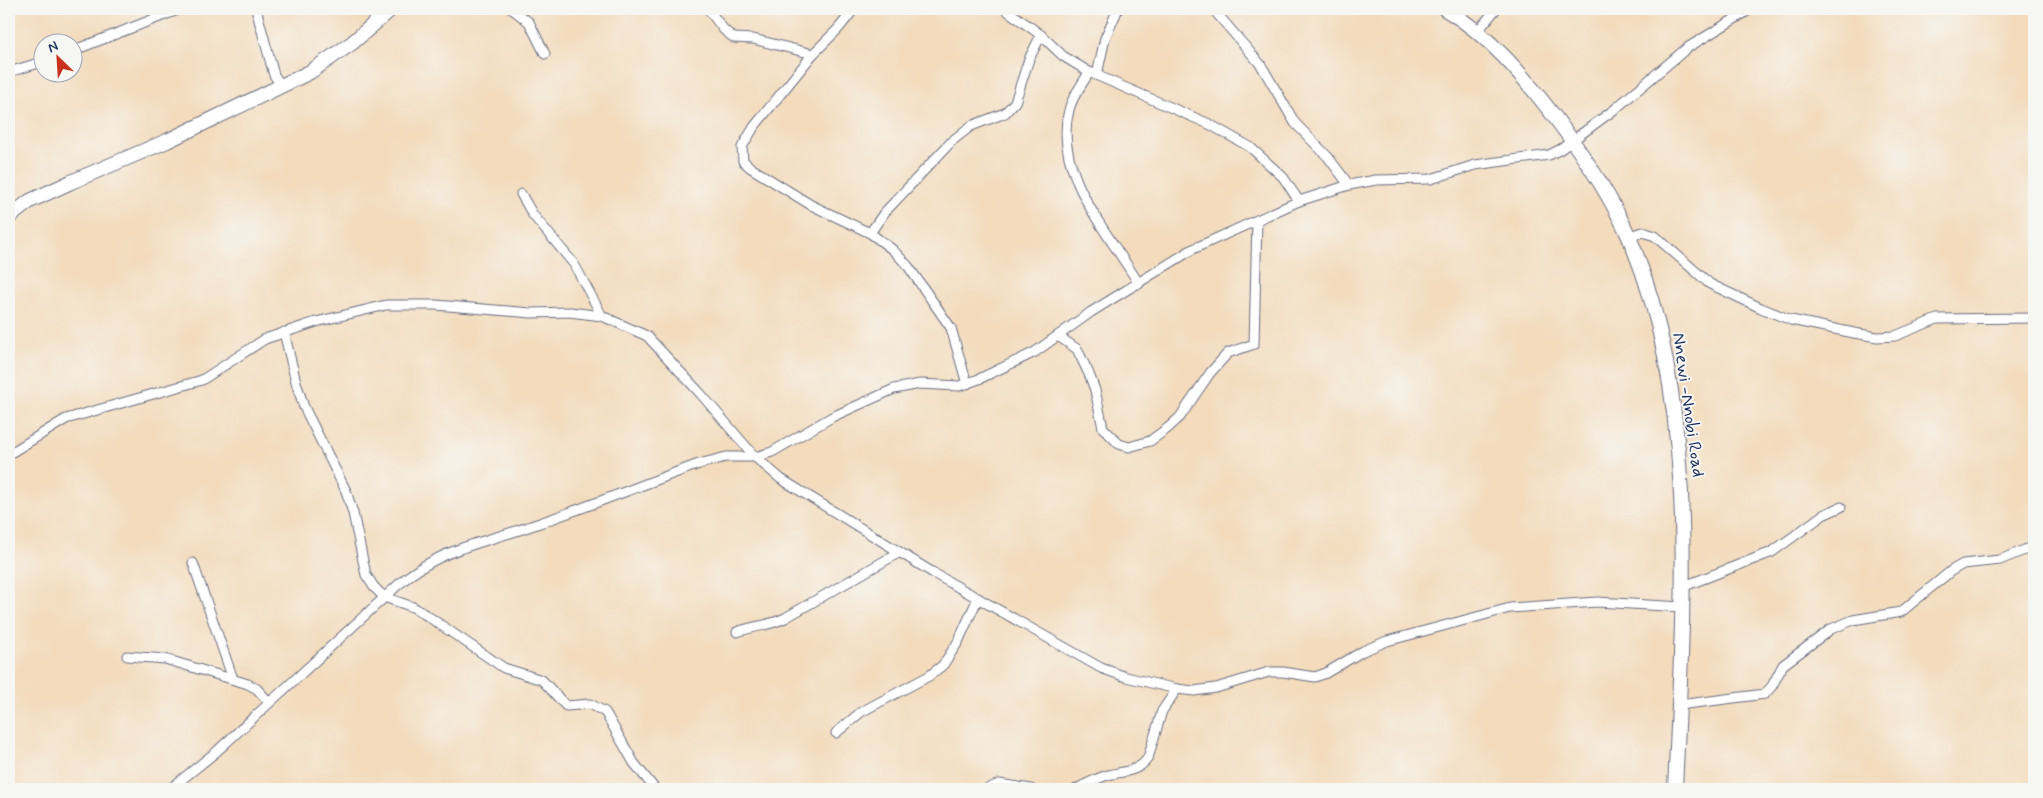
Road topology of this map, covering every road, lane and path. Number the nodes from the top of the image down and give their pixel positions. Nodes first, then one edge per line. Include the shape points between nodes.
1 (180, 9) edge
2 (256, 9) edge
3 (391, 9) edge
4 (512, 9) edge
5 (708, 9) edge
6 (854, 9) edge
7 (1005, 9) edge
8 (1118, 9) edge
9 (1213, 9) edge
10 (1445, 9) edge
11 (1496, 9) edge
12 (1751, 9) edge
13 (1477, 32) junction
14 (1041, 35) junction
15 (82, 47) edge
16 (545, 54) dead end
17 (812, 54) junction
18 (32, 65) edge
19 (9, 72) edge
20 (1093, 74) junction
21 (282, 88) junction
22 (1572, 141) junction
23 (1349, 185) junction
24 (521, 194) dead end
25 (1298, 200) junction
26 (9, 217) edge
27 (1257, 220) junction
28 (870, 233) junction
29 (1629, 236) junction
30 (1139, 284) junction
31 (602, 316) junction
32 (2034, 318) edge
33 (284, 332) junction
34 (1058, 336) junction
35 (967, 384) junction
36 (9, 454) edge
37 (755, 457) junction
38 (1842, 507) dead end
39 (2034, 546) edge
40 (900, 552) junction
41 (193, 563) dead end
42 (1682, 587) junction
43 (384, 597) junction
44 (978, 598) junction
45 (1682, 607) junction
46 (737, 632) dead end
47 (127, 656) dead end
48 (233, 679) junction
49 (1177, 689) junction
50 (269, 702) junction
51 (1679, 704) junction
52 (836, 732) dead end
53 (170, 789) edge
54 (655, 789) edge
55 (987, 789) edge
56 (1031, 789) edge
57 (1076, 789) edge
58 (1675, 789) edge

1 - 15 street
2 - 21 street via 274,75
3 - 21 main road via 329,60
4 - 16 street via 529,22
5 - 17 street via 734,38 753,39
6 - 17 street
7 - 14 street
8 - 20 street
9 - 23 street via 1261,65 1295,124 1328,157
10 - 13 main road, Nnewi -Nnobi Road
11 - 13 street
12 - 22 street via 1687,48
13 - 22 main road, Nnewi -Nnobi Road via 1527,81
14 - 20 street via 1063,56
14 - 28 street via 1015,102 1005,113 971,126 952,141 884,213
17 - 28 street via 754,127 742,146 741,154 751,168 788,191
18 - 19 street
20 - 25 street via 1209,124 1250,146 1283,178
20 - 30 street via 1068,110 1070,161 1097,222
21 - 26 main road via 30,201
22 - 23 street via 1549,155 1475,165 1431,179 1376,180
22 - 29 main road, Nnewi -Nnobi Road
23 - 25 street
24 - 31 street via 533,215 574,264
25 - 27 street
27 - 30 street via 1193,249
27 - 34 street via 1254,344 1228,353 1180,417 1150,441 1129,447 1109,436 1100,420 1095,390 1077,349
28 - 35 street via 903,261 940,311 950,328
29 - 32 street via 1643,232 1655,236 1710,284 1791,320 1827,328 1877,337 1895,336 1936,319
29 - 42 main road, Nnewi -Nnobi Road via 1662,336 1673,406 1681,490
30 - 34 street
31 - 33 street via 386,304
31 - 37 street via 647,336
33 - 36 street via 265,339 202,380 66,419
33 - 43 street via 304,407 346,491 366,575
34 - 35 street via 1012,365
35 - 37 street via 920,384 894,389 832,417 783,447
37 - 40 street via 781,479
37 - 43 street via 726,457 699,464 532,526 443,554 414,571
38 - 42 street via 1823,515 1772,552
39 - 51 street via 2000,560 1964,564 1901,612 1861,619 1831,629 1783,666 1765,694
40 - 44 street
40 - 46 street via 785,618
41 - 48 street
42 - 45 main road, Nnewi -Nnobi Road
43 - 50 street
43 - 54 street via 421,612 504,668 542,680 566,706 590,704 605,712 634,763
44 - 49 street via 1101,668
44 - 52 street via 958,642 943,665 861,712
45 - 49 street via 1597,602 1510,608 1387,640 1315,677 1269,672 1216,688
45 - 51 main road, Nnewi -Nnobi Road
47 - 48 street via 165,659
48 - 50 street via 257,688
49 - 57 street via 1162,711 1144,764
50 - 53 street
51 - 58 main road, Nnewi -Nnobi Road
55 - 56 street via 999,784

